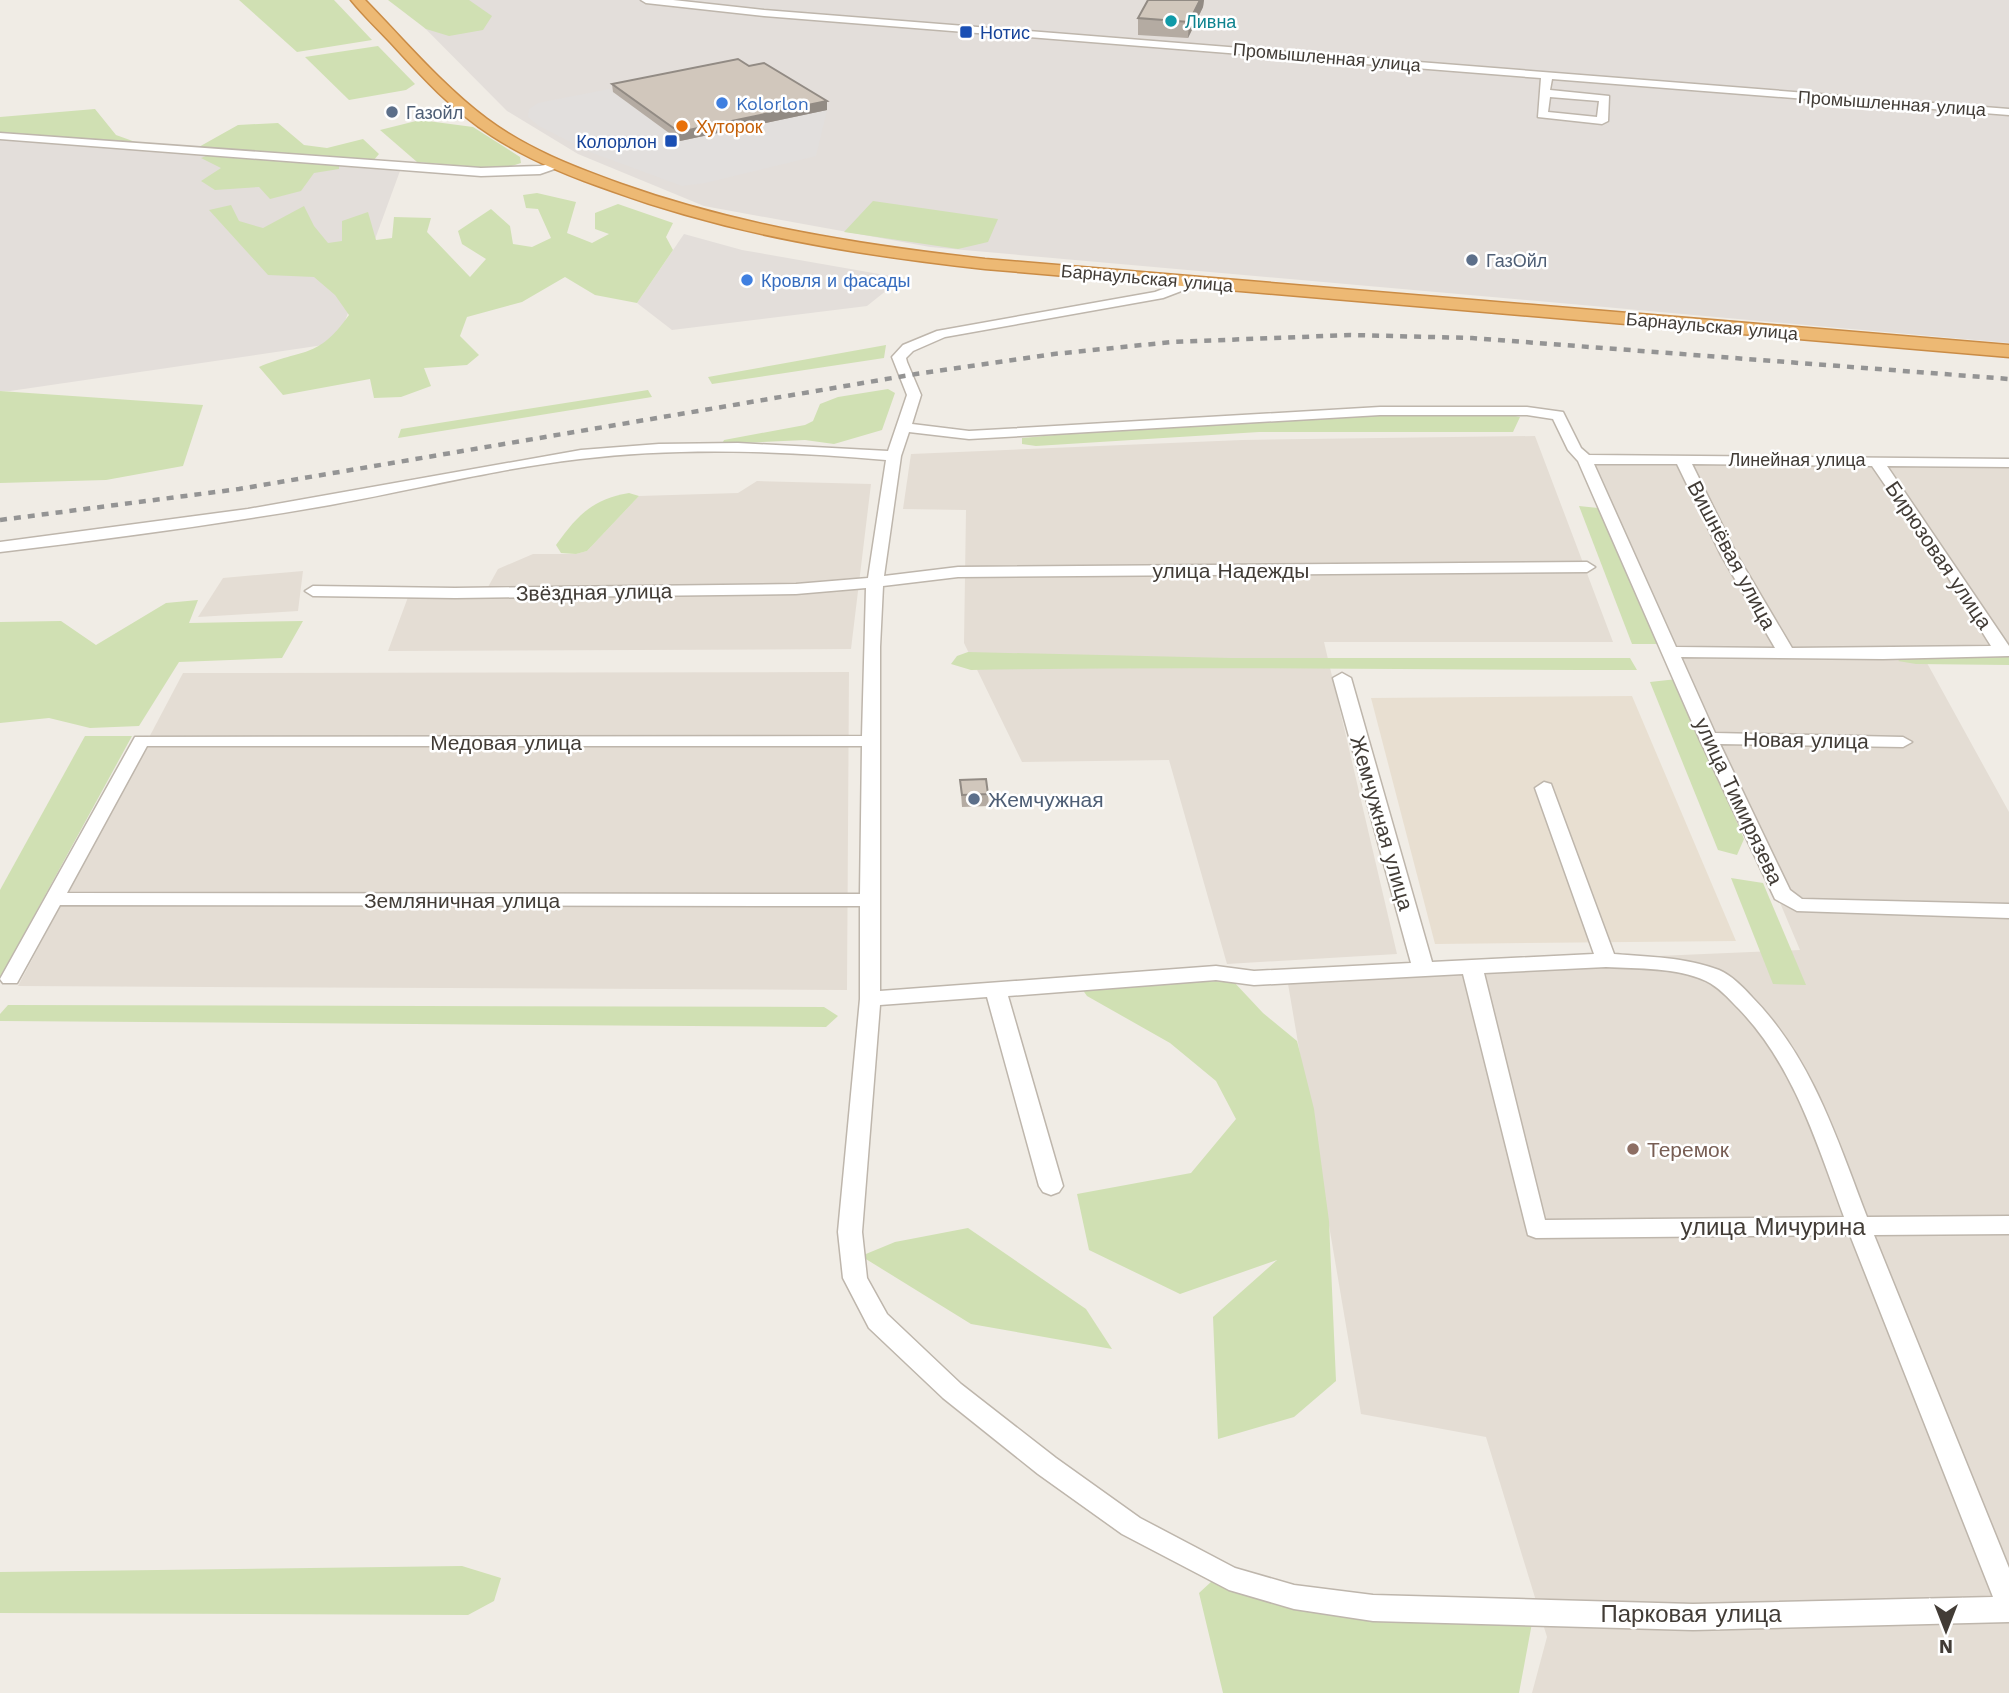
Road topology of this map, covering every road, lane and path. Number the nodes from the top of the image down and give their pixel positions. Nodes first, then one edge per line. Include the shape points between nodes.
1 (358, 0) edge
2 (646, 0) edge
3 (1547, 75) junction
4 (1545, 93) junction
5 (2009, 112) edge
6 (0, 136) edge
7 (560, 165) junction
8 (1192, 282) junction
9 (2009, 351) edge
10 (903, 427) junction
11 (894, 456) junction
12 (1681, 458) junction
13 (1585, 459) junction
14 (1875, 460) junction
15 (2009, 463) edge
16 (0, 547) edge
17 (1587, 567) dead end
18 (875, 582) junction
19 (313, 591) dead end
20 (1785, 651) junction
21 (2006, 651) edge
22 (1670, 652) junction
23 (1342, 678) dead end
24 (1708, 738) junction
25 (870, 741) junction
26 (1903, 742) dead end
27 (1544, 788) dead end
28 (53, 899) junction
29 (871, 900) junction
30 (2009, 911) edge
31 (1606, 960) junction
32 (1472, 967) junction
33 (1423, 968) junction
34 (10, 978) dead end
35 (996, 991) junction
36 (870, 999) junction
37 (1051, 1186) dead end
38 (2009, 1225) edge
39 (1860, 1227) junction
40 (2009, 1602) edge
41 (2009, 1609) edge

1 - 7 highway, Барнаульская улица via 470,112 521,147
2 - 3 street, Промышленная улица
3 - 4 street
3 - 5 street, Промышленная улица
4 - 4 street via 1542,116 1602,121 1605,98
6 - 7 street via 481,172
7 - 8 highway, Барнаульская улица via 670,206 815,241 972,262
8 - 9 highway, Барнаульская улица
8 - 10 street, Парковая улица via 1158,295 942,334 908,348 899,357 914,396
10 - 11 street, Парковая улица
10 - 13 street, улица Тимирязева via 969,435 1366,412 1527,411 1558,415 1575,450
11 - 16 street via 730,448 583,454 505,464 152,530
11 - 18 street, Парковая улица
12 - 13 street, Линейная улица
12 - 14 street, Линейная улица
12 - 20 street, Вишнёвая улица via 1729,555
13 - 22 street, улица Тимирязева
14 - 15 street, Линейная улица
14 - 21 street, Бирюзовая улица
17 - 18 street, улица Надежды via 958,572
18 - 19 street, Звёздная улица via 796,589 644,592
18 - 25 street, Парковая улица
20 - 21 street
20 - 22 street
22 - 24 street, улица Тимирязева
23 - 33 street, Жемчужная улица
24 - 26 street, Новая улица
24 - 30 street, улица Тимирязева via 1782,894 1790,901 1797,905
25 - 28 street, Медовая улица via 141,741
25 - 29 street, Парковая улица
27 - 31 street
28 - 29 street, Земляничная улица
28 - 34 street
29 - 36 street, Парковая улица
31 - 32 street
31 - 39 street via 1680,966 1714,976 1763,1021 1809,1094
32 - 33 street
32 - 39 street, улица Мичурина via 1536,1229
33 - 35 street via 1254,978 1216,973
35 - 36 street
35 - 37 street
36 - 41 street, Парковая улица via 850,1232 855,1278 878,1321 951,1391 1131,1526 1229,1578 1294,1597 1373,1608 1693,1617
38 - 39 street, улица Мичурина
39 - 40 street

